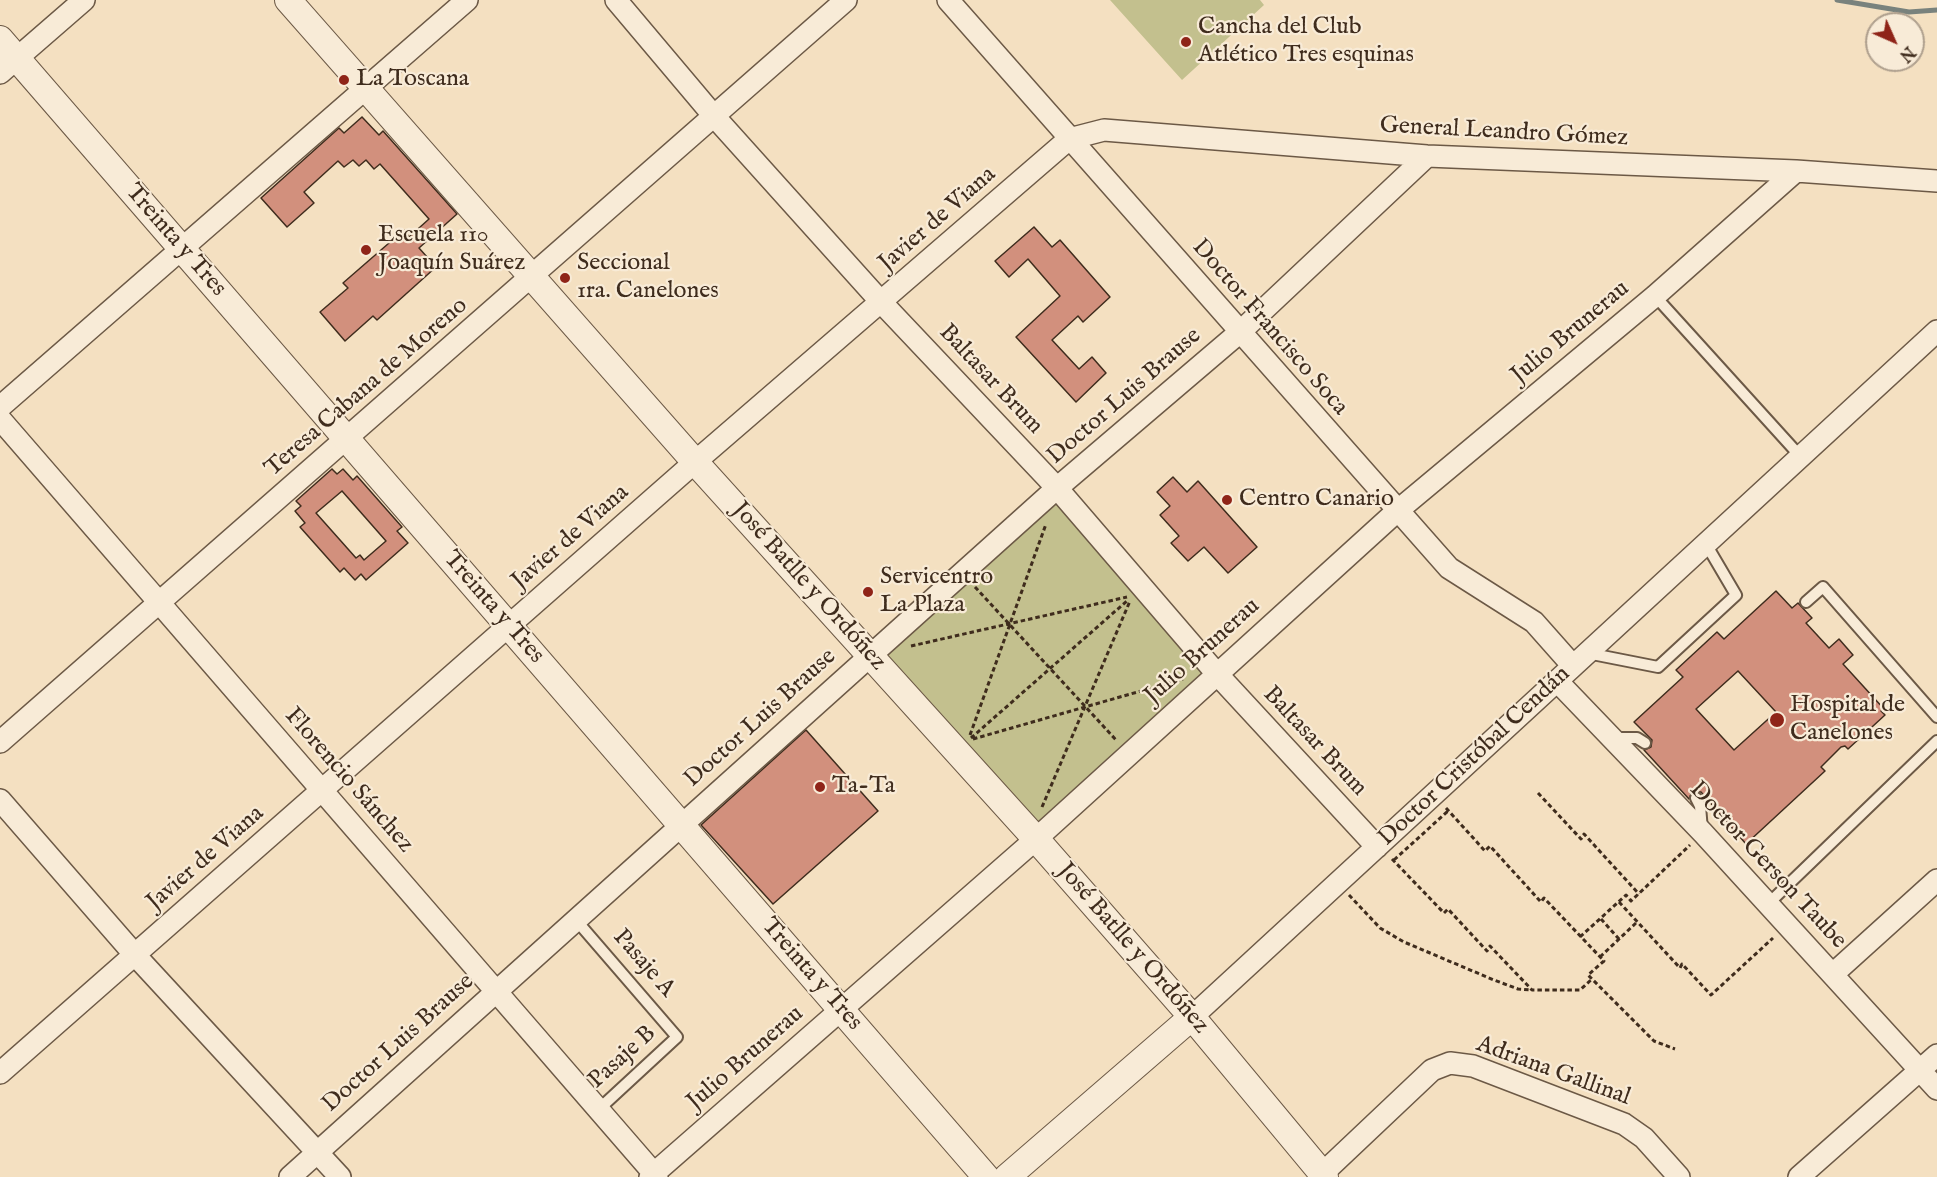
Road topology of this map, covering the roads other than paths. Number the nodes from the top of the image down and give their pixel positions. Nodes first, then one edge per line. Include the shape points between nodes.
1 (84, 0) edge
2 (288, 0) edge
3 (467, 0) edge
4 (616, 0) edge
5 (846, 0) edge
6 (948, 0) edge
7 (0, 39) edge
8 (9, 66) edge
9 (364, 88) junction
10 (713, 115) junction
11 (1069, 139) junction
12 (1427, 156) junction
13 (1796, 171) junction
14 (1937, 181) edge
15 (181, 248) junction
16 (532, 277) junction
17 (1655, 296) junction
18 (882, 303) junction
19 (1937, 331) edge
20 (1240, 332) junction
21 (0, 407) edge
22 (0, 419) edge
23 (348, 440) junction
24 (1800, 456) junction
25 (695, 462) junction
26 (1057, 488) junction
27 (1396, 512) junction
28 (1706, 544) junction
29 (159, 602) junction
30 (1806, 603) dead end
31 (509, 627) junction
32 (871, 655) junction
33 (1580, 660) junction
34 (1217, 674) junction
35 (1557, 681) junction
36 (1937, 717) edge
37 (1612, 738) junction
38 (1937, 741) edge
39 (0, 742) edge
40 (1645, 743) dead end
41 (323, 791) junction
42 (1696, 798) dead end
43 (0, 800) edge
44 (681, 825) junction
45 (1703, 833) junction
46 (1036, 839) junction
47 (1377, 847) junction
48 (1937, 880) edge
49 (1768, 904) junction
50 (576, 920) junction
51 (135, 955) junction
52 (1833, 974) junction
53 (495, 991) junction
54 (841, 1010) junction
55 (1192, 1017) junction
56 (677, 1036) joint
57 (1937, 1055) edge
58 (1920, 1070) junction
59 (0, 1073) edge
60 (1937, 1089) edge
61 (598, 1110) junction
62 (318, 1152) junction
63 (1324, 1175) edge
64 (654, 1176) edge
65 (290, 1177) edge
66 (340, 1177) edge
67 (986, 1177) edge
68 (1007, 1177) edge
69 (1679, 1177) edge
70 (1799, 1177) edge

1 - 8 street
2 - 9 street, José Batlle y Ordóñez
3 - 9 street
4 - 10 street, Baltasar Brum
5 - 10 street, Teresa Cabana de Moreno
6 - 11 street, Doctor Francisco Soca
7 - 8 street, Treinta y Tres
8 - 15 street, Treinta y Tres
9 - 15 street
9 - 16 street, José Batlle y Ordóñez
10 - 16 street, Teresa Cabana de Moreno
10 - 18 street, Baltasar Brum
11 - 12 street, General Leandro Gómez via 1104,130
11 - 18 street, Javier de Viana
11 - 20 street, Doctor Francisco Soca
12 - 13 street, General Leandro Gómez
12 - 20 street, Doctor Luis Brause
13 - 14 street, General Leandro Gómez
13 - 17 street, Julio Brunerau
15 - 21 street
15 - 23 street, Treinta y Tres
16 - 23 street, Teresa Cabana de Moreno
16 - 25 street, José Batlle y Ordóñez
17 - 24 lane
17 - 27 street, Julio Brunerau
18 - 25 street, Javier de Viana
18 - 26 street, Baltasar Brum
19 - 24 street, Doctor Cristóbal Cendán
20 - 26 street, Doctor Luis Brause
20 - 27 street, Doctor Francisco Soca
22 - 29 street, Florencio Sánchez
23 - 29 street, Teresa Cabana de Moreno
23 - 31 street, Treinta y Tres
24 - 28 street, Doctor Cristóbal Cendán
25 - 31 street, Javier de Viana
25 - 32 street, José Batlle y Ordóñez
26 - 32 street, Doctor Luis Brause
26 - 34 street, Baltasar Brum
27 - 33 street, Doctor Francisco Soca via 1449,568 1534,622
27 - 34 street, Julio Brunerau
28 - 33 street, Doctor Cristóbal Cendán
28 - 33 lane via 1736,595 1658,667
29 - 39 street, Teresa Cabana de Moreno
29 - 41 street, Florencio Sánchez
30 - 36 lane via 1823,587
31 - 41 street, Javier de Viana
31 - 44 street, Treinta y Tres
32 - 44 street, Doctor Luis Brause
32 - 46 street, José Batlle y Ordóñez
33 - 35 street, Doctor Cristóbal Cendán
34 - 46 street, Julio Brunerau
34 - 47 street, Baltasar Brum
35 - 37 street, Doctor Gerson Taube
35 - 47 street, Doctor Cristóbal Cendán
37 - 40 lane via 1637,738
37 - 45 street, Doctor Gerson Taube
38 - 49 lane
41 - 51 street, Javier de Viana
41 - 53 street, Florencio Sánchez
42 - 45 lane
43 - 51 street
44 - 50 street, Doctor Luis Brause
44 - 54 street, Treinta y Tres
45 - 49 street, Doctor Gerson Taube
46 - 54 street, Julio Brunerau
46 - 55 street, José Batlle y Ordóñez
47 - 55 street, Doctor Cristóbal Cendán
48 - 52 street
49 - 52 street, Doctor Gerson Taube
50 - 53 street, Doctor Luis Brause
50 - 56 lane, Pasaje A
51 - 59 street, Javier de Viana
51 - 62 street
52 - 58 street, Doctor Gerson Taube
53 - 61 street, Florencio Sánchez
53 - 62 street, Doctor Luis Brause
54 - 64 street, Julio Brunerau
54 - 67 street, Treinta y Tres
55 - 63 street, José Batlle y Ordóñez
55 - 68 street, Doctor Cristóbal Cendán
56 - 61 lane, Pasaje B
57 - 58 street
58 - 60 street, Doctor Gerson Taube
58 - 70 street
61 - 64 street, Florencio Sánchez
62 - 65 street, Doctor Luis Brause
62 - 66 street
63 - 69 street, Adriana Gallinal via 1432,1070 1450,1063 1473,1066 1624,1124 1644,1138

